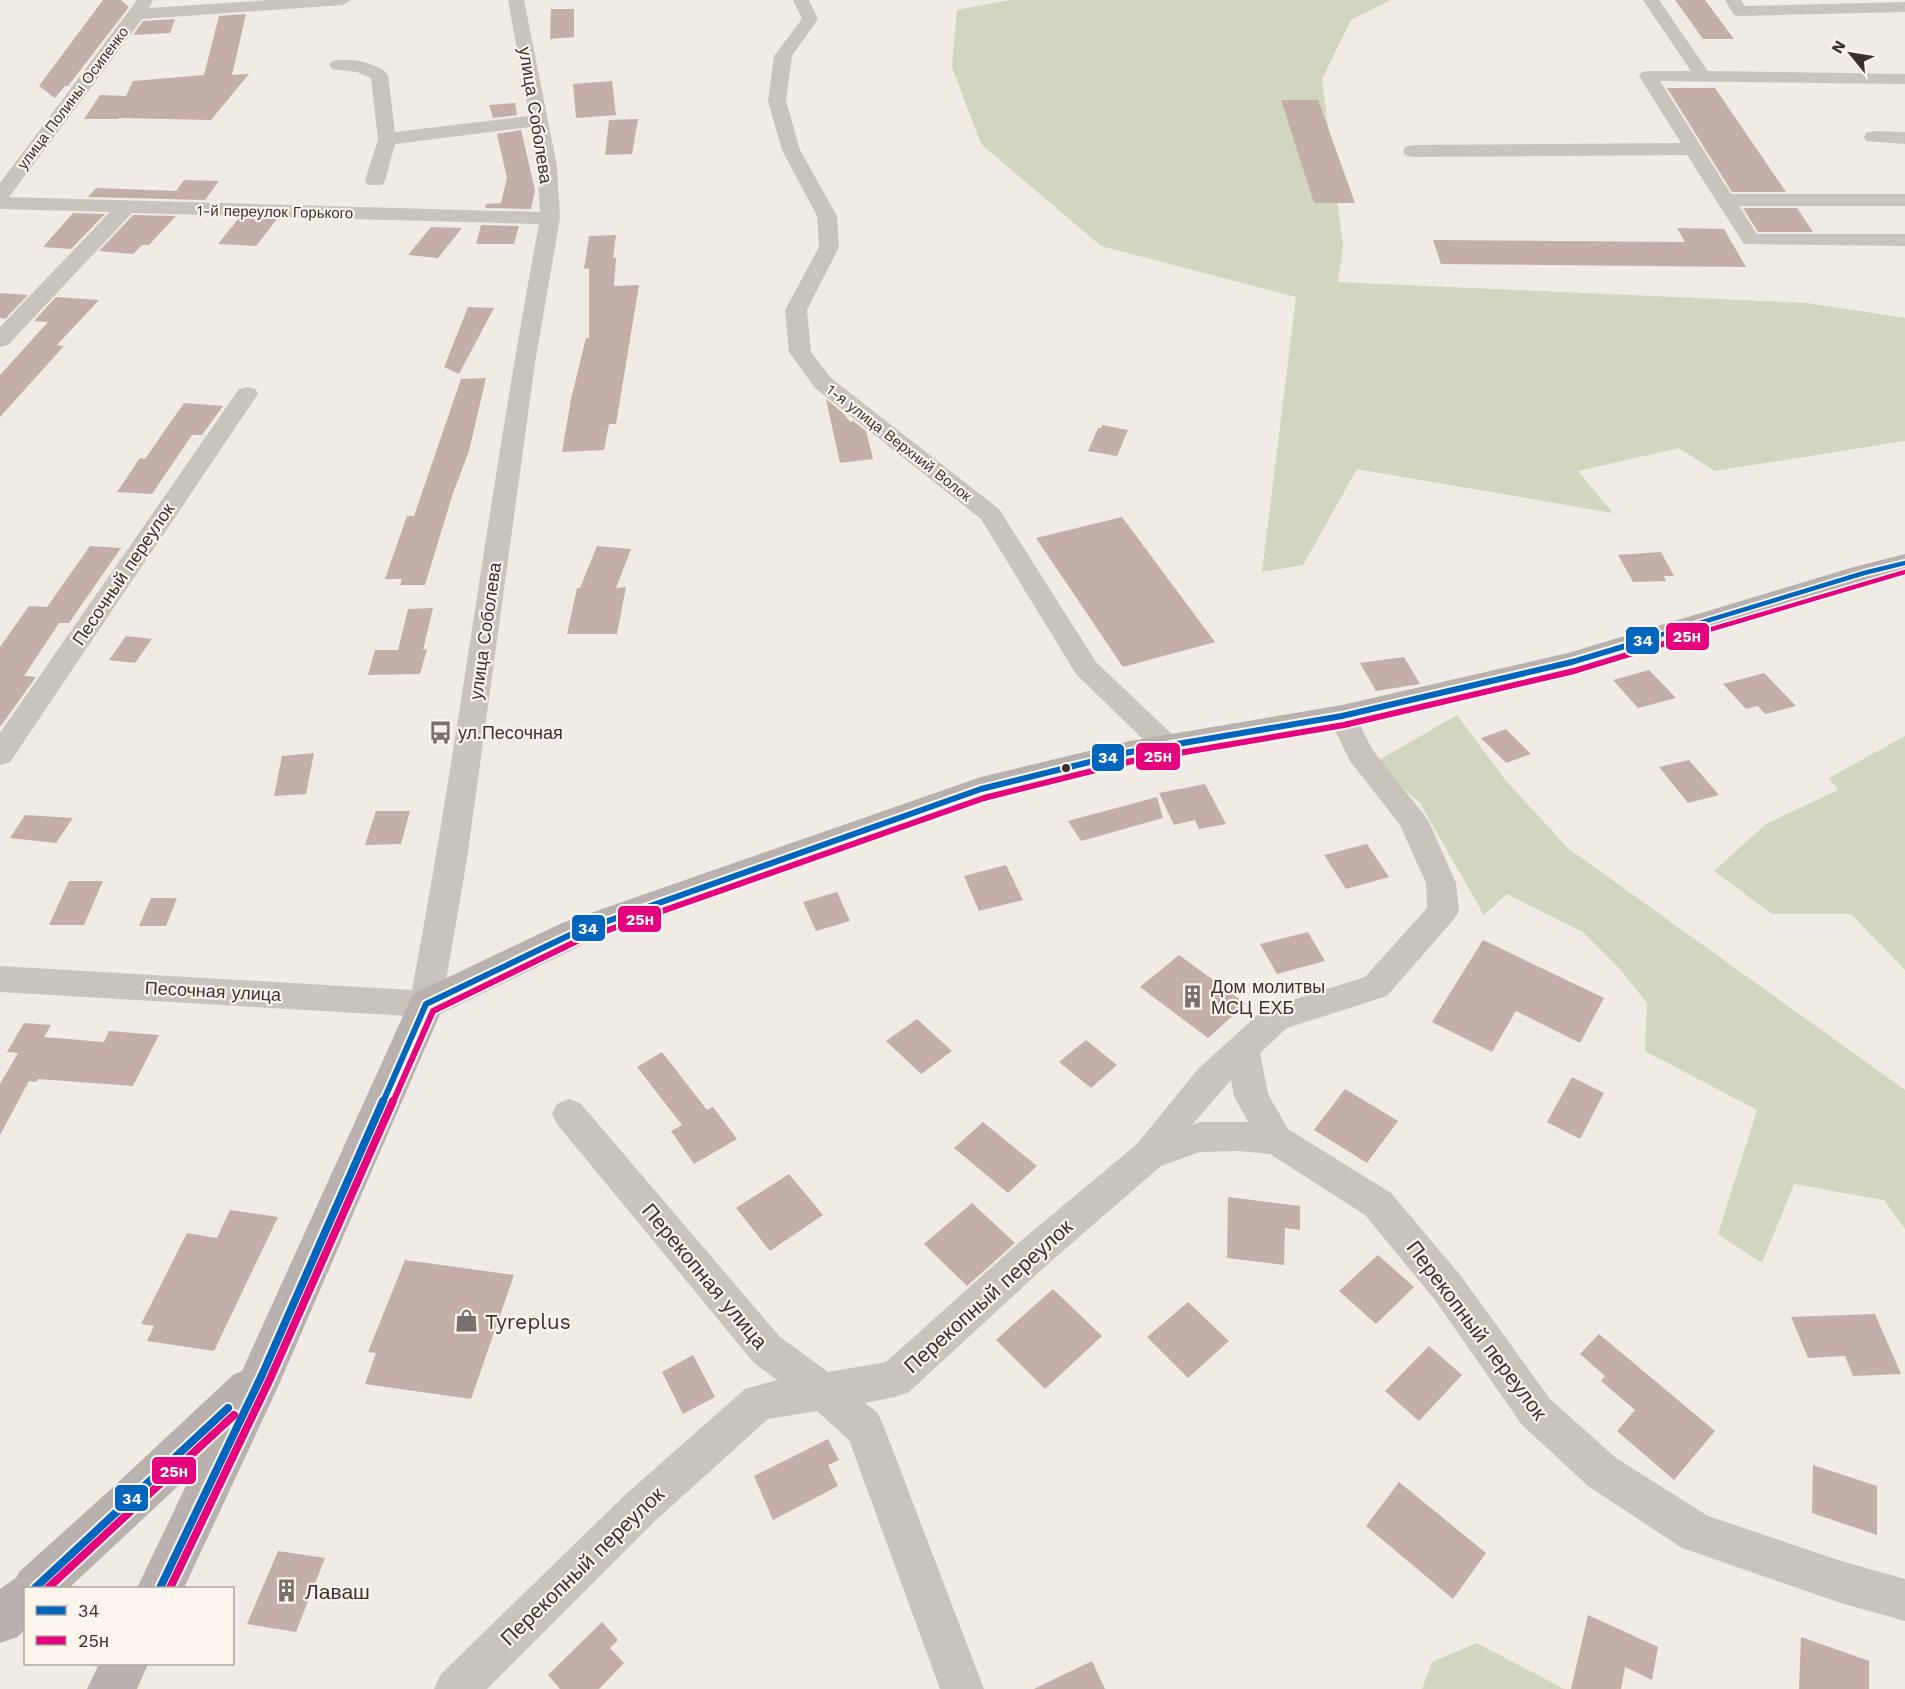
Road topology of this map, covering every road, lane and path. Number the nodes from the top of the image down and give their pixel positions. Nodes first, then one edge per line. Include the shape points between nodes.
1 (343, 0) edge
2 (516, 0) edge
3 (801, 0) edge
4 (1651, 0) edge
5 (1733, 0) edge
6 (141, 7) edge
7 (1905, 7) edge
8 (338, 65) dead end
9 (1703, 76) junction
10 (1905, 79) edge
11 (539, 120) junction
12 (1873, 137) dead end
13 (1905, 138) edge
14 (387, 139) junction
15 (1693, 149) junction
16 (1412, 151) dead end
17 (375, 181) dead end
18 (0, 196) edge
19 (1725, 200) junction
20 (1905, 200) edge
21 (0, 203) edge
22 (125, 208) junction
23 (550, 218) junction
24 (1905, 240) edge
25 (0, 340) edge
26 (247, 394) dead end
27 (1905, 563) edge
28 (1342, 716) junction
29 (1167, 746) junction
30 (0, 755) edge
31 (0, 979) edge
32 (426, 1004) junction
33 (1244, 1050) junction
34 (568, 1114) dead end
35 (1275, 1140) junction
36 (1149, 1155) junction
37 (262, 1375) junction
38 (824, 1392) junction
39 (36, 1587) edge
40 (160, 1587) edge
41 (24, 1599) edge
42 (1905, 1600) edge
43 (0, 1620) edge
44 (123, 1665) edge
45 (111, 1689) edge
46 (456, 1689) edge
47 (962, 1689) edge

1 - 6 street
2 - 11 street, улица Соболева
3 - 29 street, 1-я улица Верхний Волок via 810,19 783,56 777,101 791,150 827,216 829,248 796,310 800,352 823,383 990,514 1086,668
4 - 9 street
5 - 7 street via 1740,10
6 - 18 street, улица Полины Осипенко
8 - 14 street via 360,67 379,75
9 - 10 street
9 - 15 street via 1648,76
11 - 14 street
11 - 23 street, улица Соболева
12 - 13 street
14 - 17 street
15 - 16 street
15 - 19 street
19 - 20 street
19 - 24 street via 1751,240
21 - 22 street, 1-й переулок Горького
22 - 23 street, 1-й переулок Горького
22 - 25 street
23 - 32 street, улица Соболева via 524,363 454,848
26 - 30 street, Песочный переулок
27 - 28 main road via 1572,662
28 - 29 main road
28 - 33 street, Перекопный переулок via 1360,754 1413,820 1441,883 1443,911 1376,987 1276,1018
29 - 32 main road via 969,793 574,933
31 - 32 street, Песочная улица
32 - 37 main road, улица Соболева
33 - 35 street, Перекопный переулок via 1251,1096
33 - 36 street, Перекопный переулок via 1210,1080
34 - 38 street, Перекопная улица via 767,1350
35 - 36 street via 1200,1137
35 - 42 street, Перекопный переулок via 1378,1203 1448,1288 1536,1412 1602,1472 1697,1533
36 - 38 street, Перекопный переулок via 894,1379
37 - 39 main road, улица Соболева
37 - 40 main road, улица Соболева
38 - 46 street, Перекопный переулок via 759,1402 640,1508
38 - 47 street, Перекопная улица via 864,1427
41 - 43 main road
44 - 45 main road

